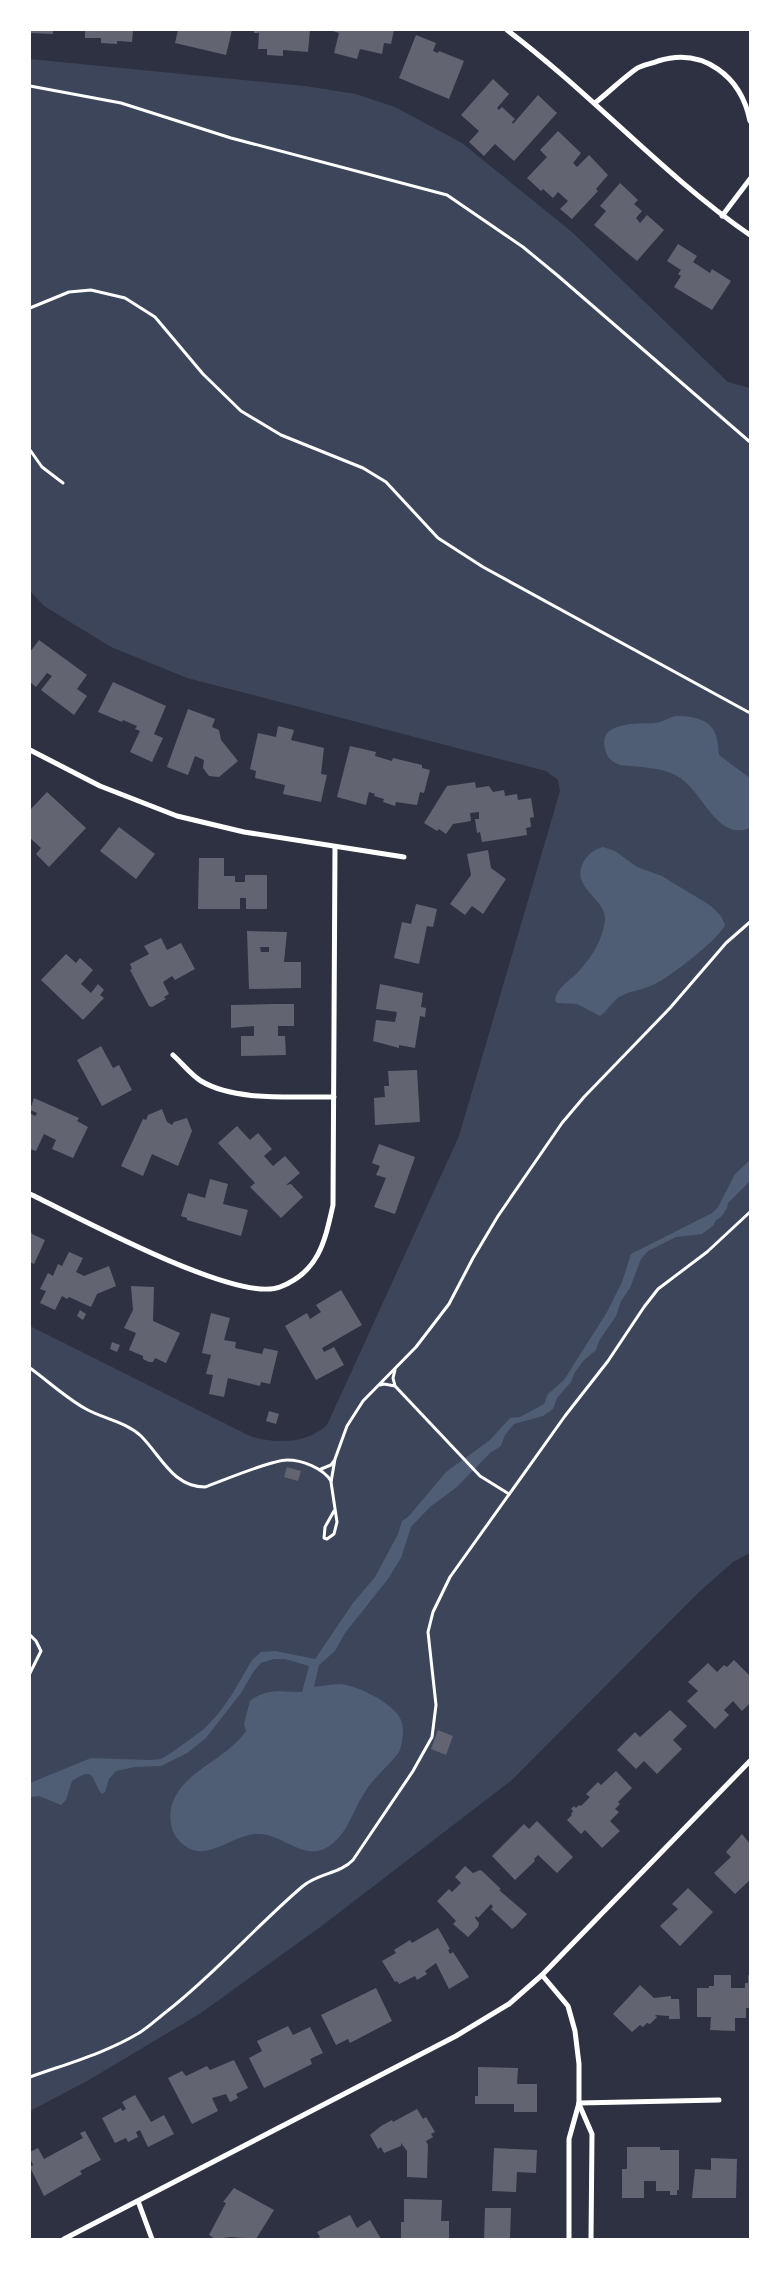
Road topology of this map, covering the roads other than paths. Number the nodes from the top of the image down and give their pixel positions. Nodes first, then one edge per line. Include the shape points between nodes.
1 (508, 30) edge
2 (595, 103) junction
3 (750, 121) edge
4 (750, 179) edge
5 (722, 216) junction
6 (750, 235) edge
7 (30, 750) edge
8 (335, 847) junction
9 (404, 857) dead end
10 (173, 1055) dead end
11 (334, 1097) junction
12 (30, 1194) edge
13 (750, 1761) edge
14 (542, 1976) junction
15 (719, 2100) dead end
16 (579, 2103) junction
17 (138, 2201) junction
18 (64, 2239) edge
19 (152, 2239) edge
20 (569, 2239) edge
21 (591, 2239) edge

1 - 2 street
2 - 3 street via 638,68 675,56 702,59 731,78
2 - 5 street
4 - 5 street
5 - 6 street
7 - 8 street via 100,786 177,816 244,832
8 - 9 street
8 - 11 street
10 - 11 street via 200,1081 223,1091 261,1096
11 - 12 street via 333,1205 325,1241 316,1260 299,1276 279,1287 262,1290 236,1286 180,1265
13 - 14 street
14 - 16 street via 568,2006 572,2018 579,2064
14 - 17 street via 509,2004 456,2036
15 - 16 street
16 - 20 street via 569,2139
16 - 21 street via 592,2134
17 - 18 street
17 - 19 street

